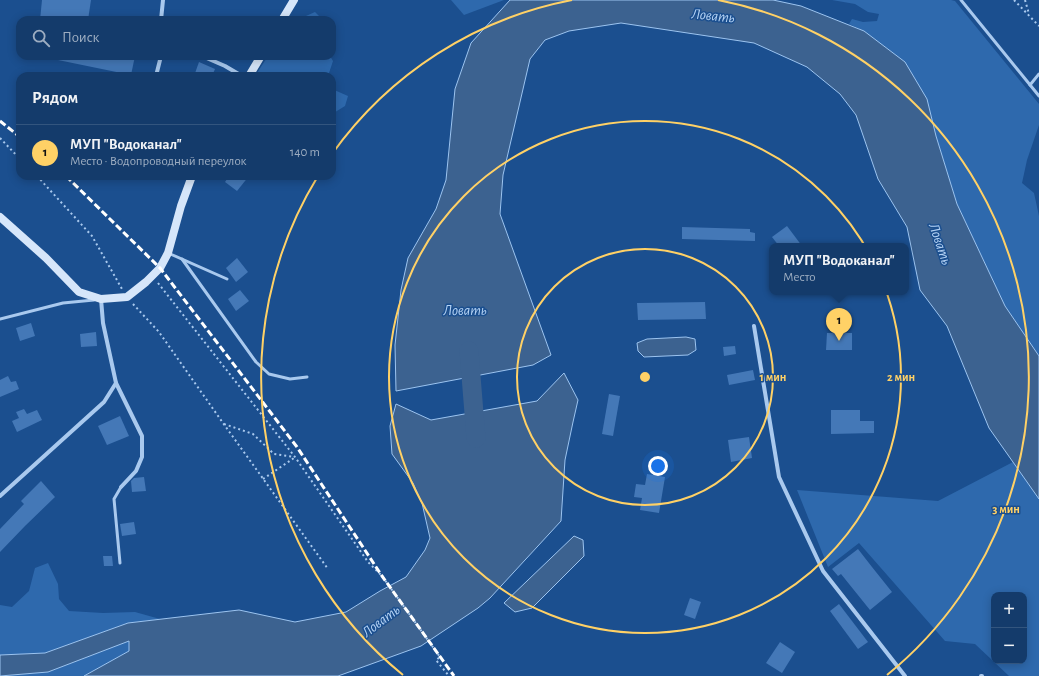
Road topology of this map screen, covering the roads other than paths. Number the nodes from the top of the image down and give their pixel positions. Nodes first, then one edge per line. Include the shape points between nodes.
1 (163, 0) edge
2 (294, 0) edge
3 (961, 0) edge
4 (161, 16) edge
5 (284, 16) edge
6 (160, 60) edge
7 (211, 60) edge
8 (258, 60) edge
9 (157, 72) edge
10 (235, 72) edge
11 (251, 72) edge
12 (1039, 74) edge
13 (1030, 85) junction
14 (1039, 96) edge
15 (191, 180) edge
16 (0, 217) edge
17 (168, 253) junction
18 (182, 259) junction
19 (227, 279) dead end
20 (100, 299) junction
21 (0, 319) edge
22 (754, 326) dead end
23 (307, 377) dead end
24 (116, 383) junction
25 (121, 487) joint
26 (0, 496) edge
27 (120, 563) dead end
28 (905, 676) edge

1 - 4 street
2 - 5 street
3 - 13 lane
6 - 9 street
7 - 10 street
8 - 11 street
12 - 13 lane
13 - 14 lane
15 - 17 street
16 - 20 street via 79,292
17 - 18 lane
17 - 20 street via 155,273 126,297
18 - 19 lane
18 - 23 lane via 256,362 269,374 290,379
20 - 21 lane via 64,302
20 - 24 street
22 - 28 street via 779,477 823,571
24 - 25 street via 142,436 142,457 136,470
24 - 26 street via 104,402
25 - 27 lane via 114,498

